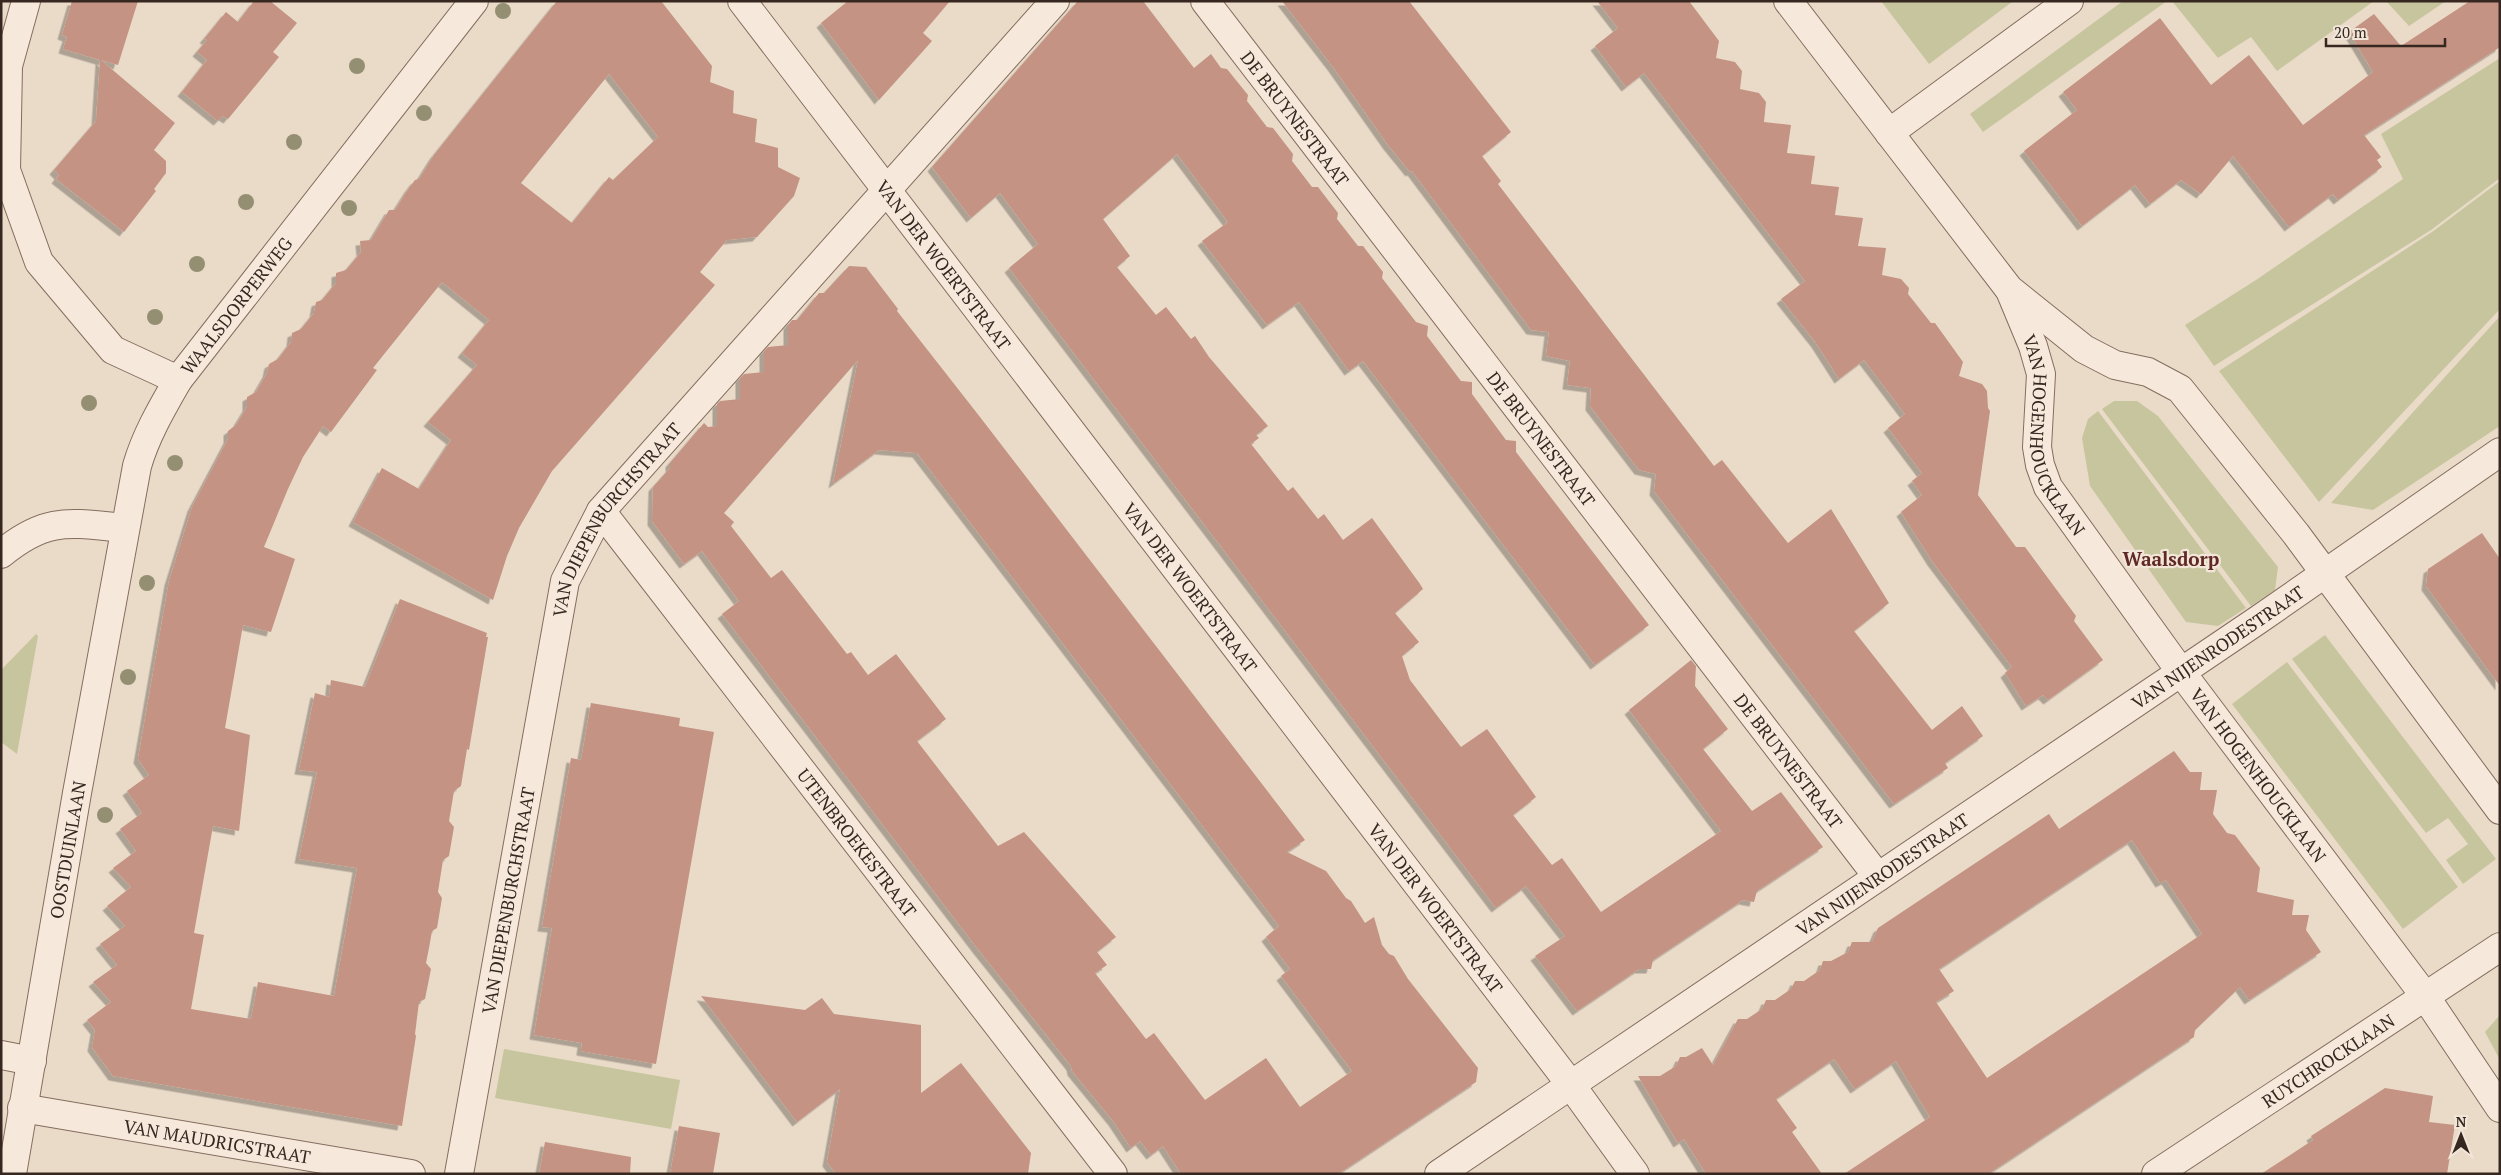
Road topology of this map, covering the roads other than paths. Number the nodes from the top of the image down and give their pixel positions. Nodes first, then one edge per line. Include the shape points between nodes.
1 (26, 1) edge
2 (474, 1) edge
3 (742, 1) edge
4 (1055, 1) edge
5 (1205, 1) edge
6 (1788, 1) edge
7 (2069, 1) edge
8 (1889, 133) junction
9 (886, 192) junction
10 (2009, 289) junction
11 (178, 380) junction
12 (2500, 452) edge
13 (601, 510) junction
14 (125, 528) junction
15 (1, 554) edge
16 (2324, 572) junction
17 (2181, 672) junction
18 (2500, 810) edge
19 (1878, 877) junction
20 (2500, 947) edge
21 (2425, 996) junction
22 (1, 1055) edge
23 (32, 1061) junction
24 (1571, 1085) junction
25 (22, 1108) junction
26 (2500, 1108) edge
27 (9, 1161) edge
28 (411, 1174) edge
29 (459, 1174) edge
30 (1113, 1174) edge
31 (1439, 1174) edge
32 (1635, 1174) edge
33 (2156, 1174) edge

1 - 11 street via 8,66 6,170 39,262 113,350
2 - 11 street, WAALSDORPERWEG
3 - 9 street, VAN DER WOERTSTRAAT
4 - 9 street, VAN DIEPENBURCHSTRAAT
5 - 19 street, DE BRUYNESTRAAT
6 - 8 street, VAN HOGENHOUCKLAAN
7 - 8 street
8 - 10 street, VAN HOGENHOUCKLAAN
9 - 13 street, VAN DIEPENBURCHSTRAAT
9 - 24 street, VAN DER WOERTSTRAAT
10 - 16 street, VAN HOGENHOUCKLAAN via 2084,349 2115,365 2148,372 2180,389
10 - 17 street, VAN HOGENHOUCKLAAN via 2041,374 2037,447 2048,487
11 - 14 street, WAALSDORPERWEG via 141,451
12 - 16 street, VAN NIJENRODESTRAAT
13 - 29 street, VAN DIEPENBURCHSTRAAT via 565,581
13 - 30 street, UTENBROEKESTRAAT
14 - 15 street via 64,523 27,535
14 - 23 street, OOSTDUINLAAN
16 - 17 street, VAN NIJENRODESTRAAT
16 - 18 street, VAN HOGENHOUCKLAAN
17 - 19 street, VAN NIJENRODESTRAAT
17 - 21 street, VAN HOGENHOUCKLAAN
19 - 24 street, VAN NIJENRODESTRAAT
20 - 21 street, RUYCHROCKLAAN
21 - 26 street, VAN HOGENHOUCKLAAN
21 - 33 street, RUYCHROCKLAAN
22 - 23 street
23 - 25 street, OOSTDUINLAAN
24 - 31 street, VAN NIJENRODESTRAAT
24 - 32 street, VAN DER WOERTSTRAAT
25 - 27 street, OOSTDUINLAAN
25 - 28 street, VAN MAUDRICSTRAAT

